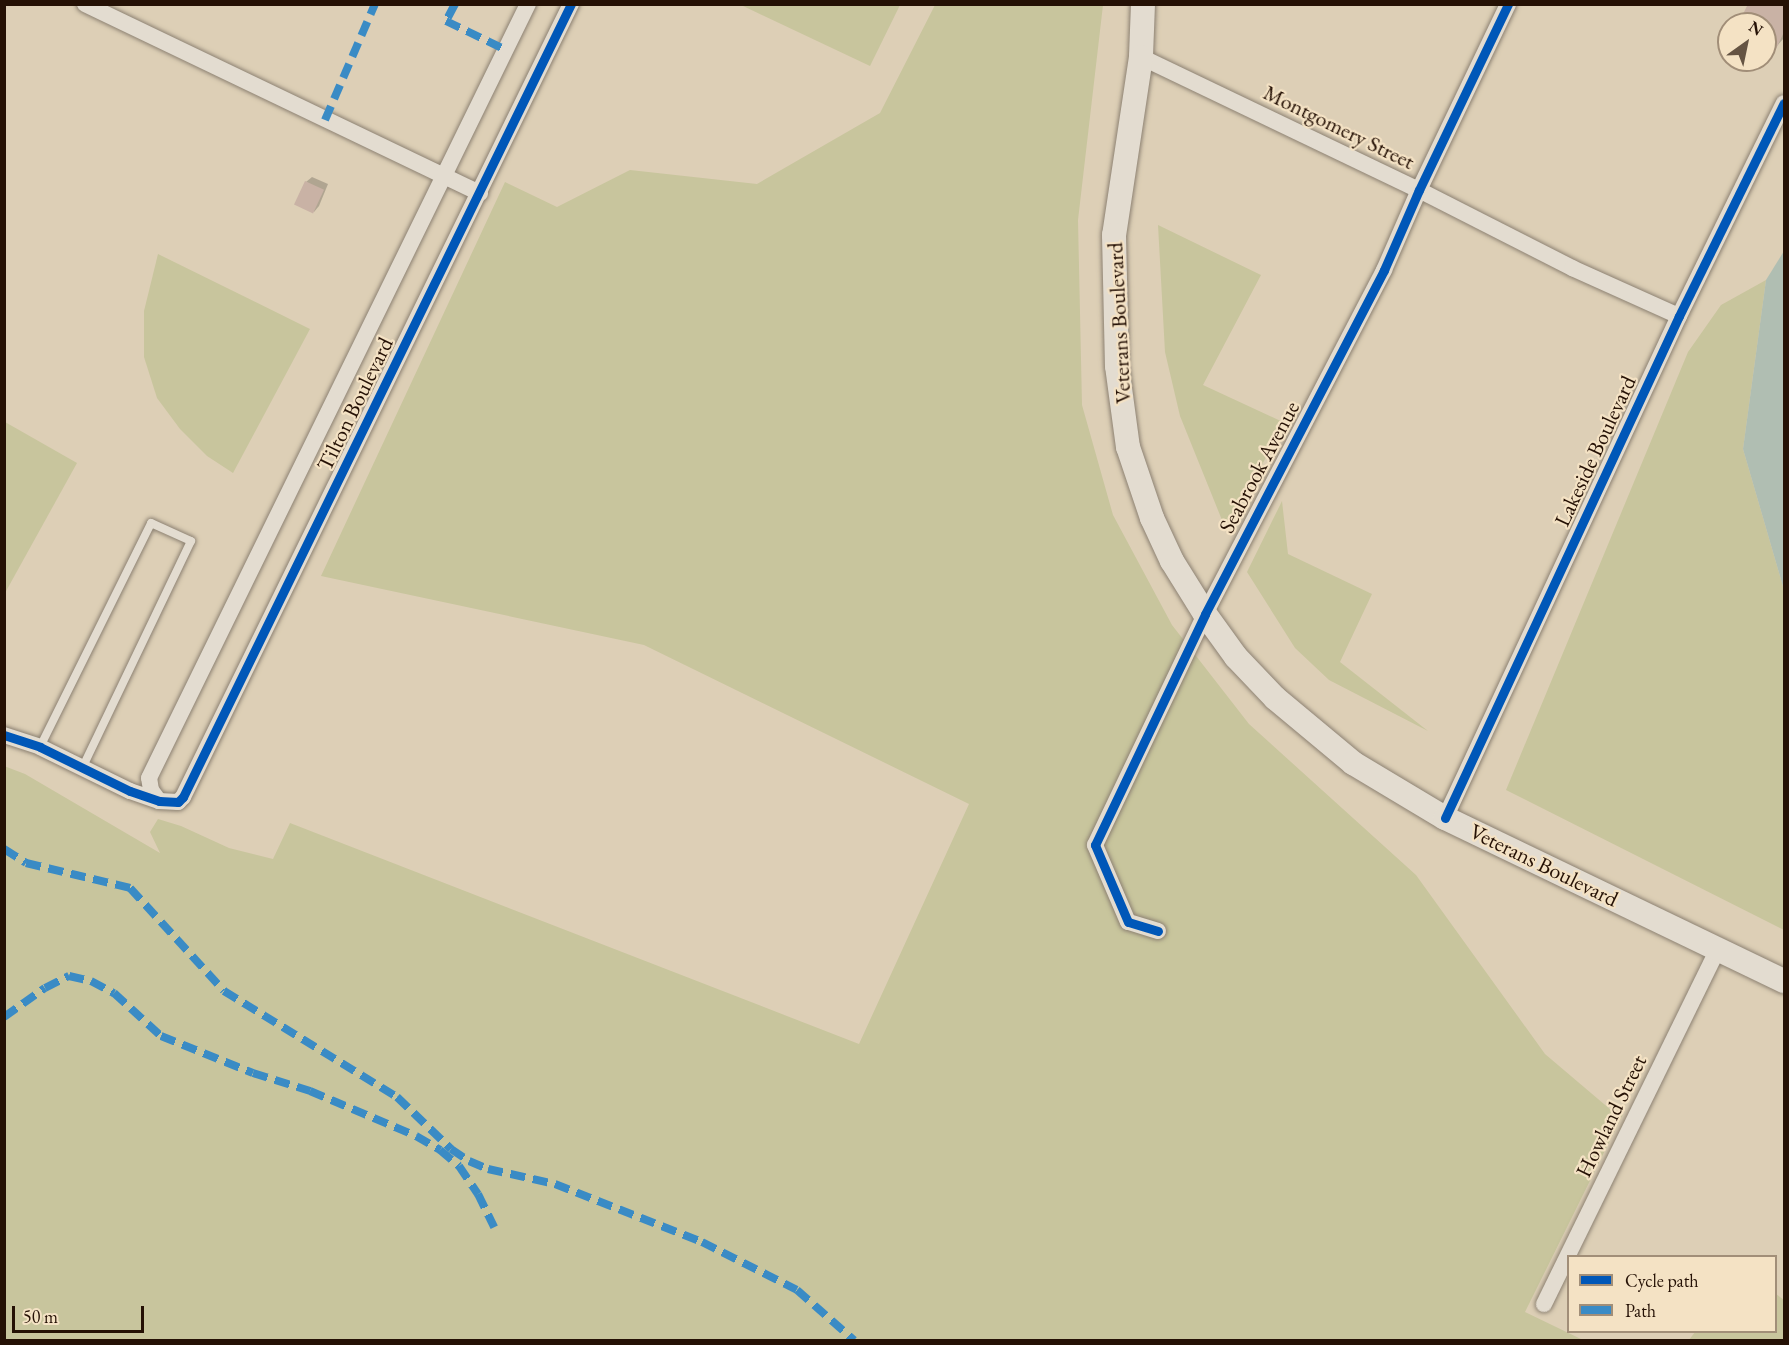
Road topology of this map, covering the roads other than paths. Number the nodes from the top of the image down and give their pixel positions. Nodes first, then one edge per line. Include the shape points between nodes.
1 (85, 4) edge
2 (528, 4) edge
3 (571, 4) edge
4 (1508, 4) edge
5 (1148, 6) edge
6 (1141, 57) junction
7 (1785, 103) edge
8 (444, 178) junction
9 (1419, 190) junction
10 (480, 193) junction
11 (1678, 316) junction
12 (1204, 614) junction
13 (4, 735) edge
14 (40, 747) junction
15 (82, 768) junction
16 (159, 801) junction
17 (1445, 818) junction
18 (1158, 932) dead end
19 (1718, 949) junction
20 (1785, 981) edge
21 (1568, 1255) edge
22 (1567, 1257) edge
23 (1544, 1304) dead end

1 - 8 street
2 - 8 street, Tilton Boulevard
3 - 10 street, Tilton Boulevard
4 - 9 street, Seabrook Avenue
5 - 6 main road, Veterans Boulevard
6 - 9 street, Montgomery Street
6 - 12 main road, Veterans Boulevard via 1114,235 1116,366 1128,447 1152,518
7 - 11 street, Lakeside Boulevard
8 - 10 street
8 - 16 street, Tilton Boulevard via 149,778
9 - 11 street, Montgomery Street via 1572,268
9 - 12 street, Seabrook Avenue via 1384,270
10 - 16 street, Tilton Boulevard via 183,796 178,802
11 - 17 street, Lakeside Boulevard
12 - 17 main road, Veterans Boulevard via 1236,657 1275,698 1353,763
12 - 18 street, Seabrook Avenue via 1095,845 1128,922
13 - 14 street
14 - 15 street
14 - 15 lane via 151,523 191,541
15 - 16 street
17 - 19 main road, Veterans Boulevard
19 - 20 main road, Veterans Boulevard
19 - 21 street, Howland Street
22 - 23 street, Howland Street

